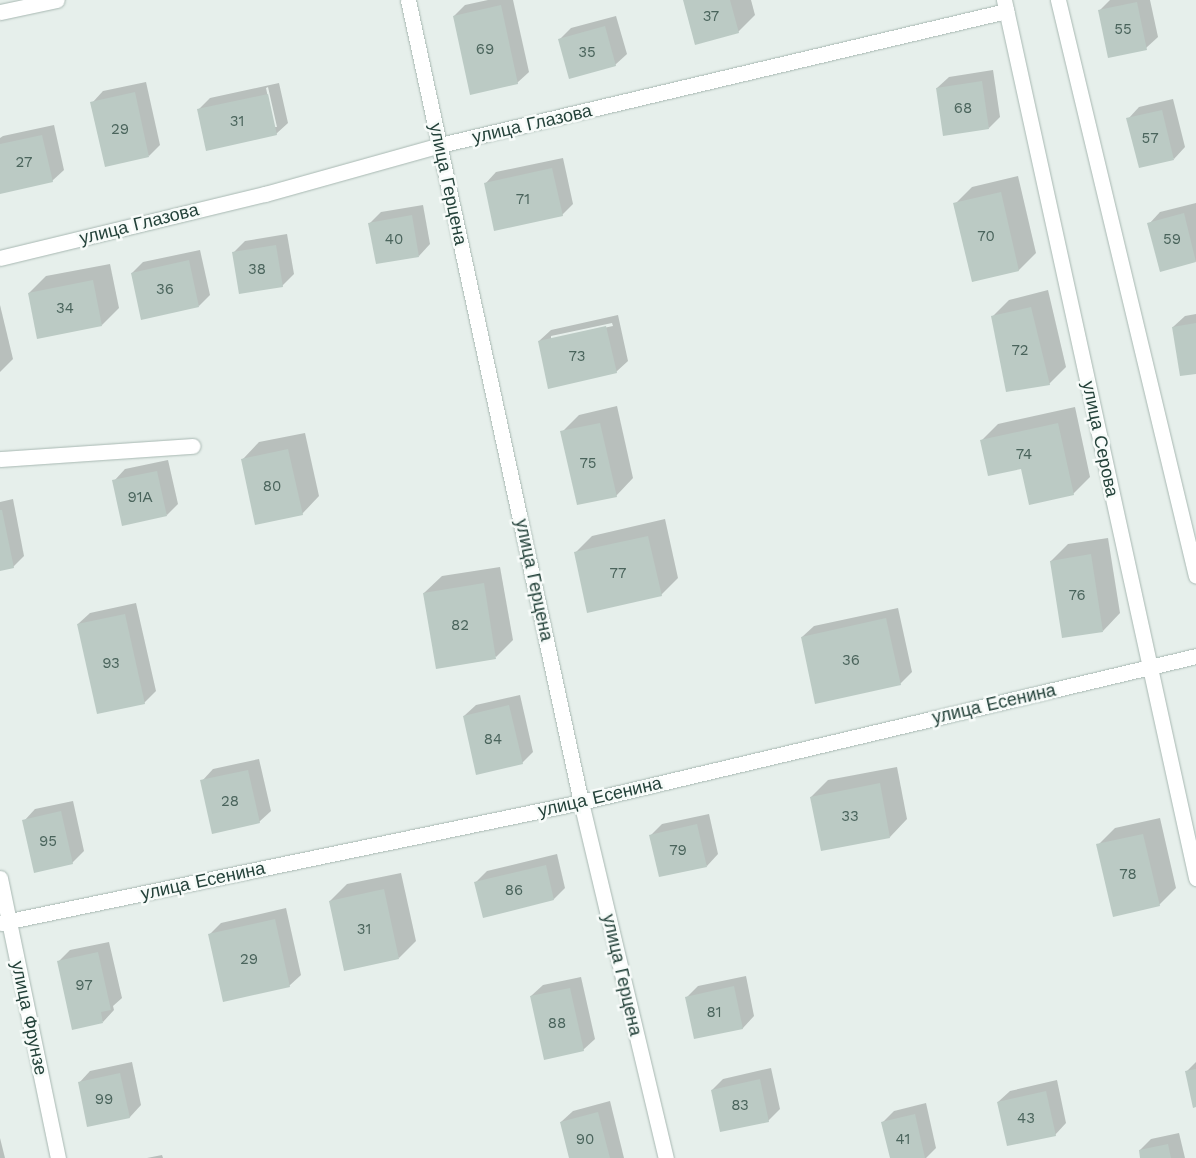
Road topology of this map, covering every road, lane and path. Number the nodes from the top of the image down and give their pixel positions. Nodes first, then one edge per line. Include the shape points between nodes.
1 (58, 0) edge
2 (408, 0) edge
3 (1058, 0) edge
4 (1005, 5) edge
5 (0, 12) edge
6 (440, 145) junction
7 (0, 258) edge
8 (193, 446) dead end
9 (0, 459) edge
10 (1196, 576) edge
11 (1196, 656) edge
12 (1150, 667) junction
13 (581, 802) junction
14 (0, 878) edge
15 (1196, 878) edge
16 (5, 922) edge
17 (58, 1158) edge
18 (666, 1158) edge

1 - 5 street
2 - 6 street, улица Герцена
3 - 10 street
4 - 6 street, улица Глазова
4 - 12 street, улица Серова
6 - 7 street, улица Глазова via 265,194
6 - 13 street, улица Герцена
8 - 9 street
11 - 12 street, улица Есенина
12 - 13 street, улица Есенина
12 - 15 street, улица Серова
13 - 16 street, улица Есенина
13 - 18 street, улица Герцена
14 - 16 street, улица Фрунзе
16 - 17 street, улица Фрунзе

